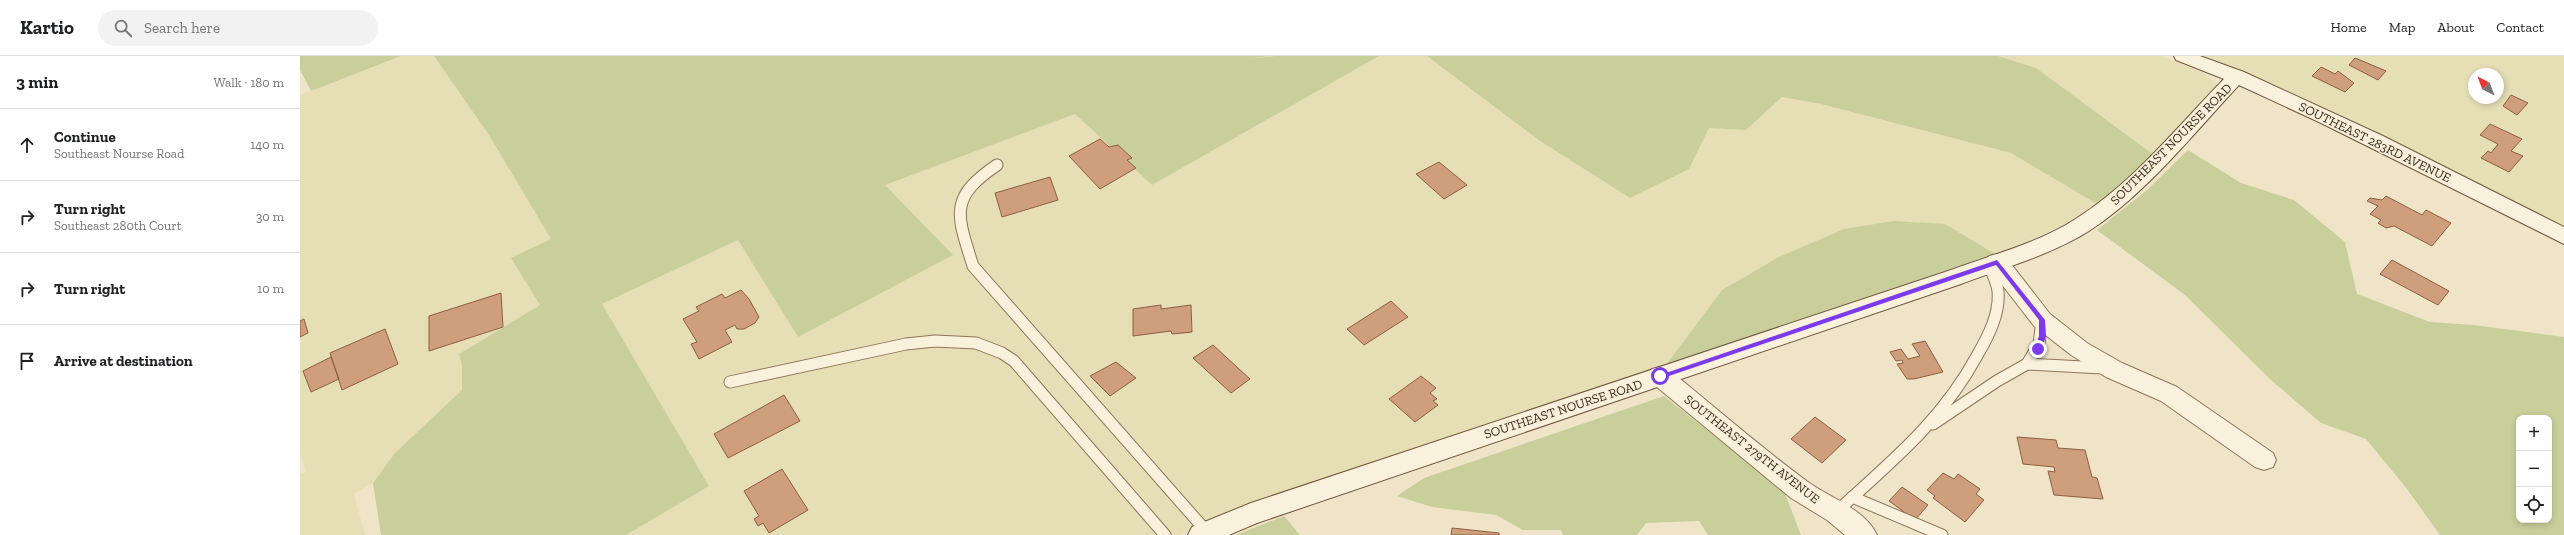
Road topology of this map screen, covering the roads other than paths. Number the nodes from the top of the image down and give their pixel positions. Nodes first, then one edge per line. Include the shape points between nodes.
1 (2182, 56) edge
2 (2237, 76) junction
3 (997, 165) dead end
4 (2564, 236) edge
5 (1993, 264) junction
6 (2042, 320) junction
7 (2027, 364) junction
8 (2114, 370) junction
9 (1660, 376) junction
10 (730, 382) dead end
11 (1926, 429) junction
12 (2264, 460) dead end
13 (1844, 505) junction
14 (1204, 534) edge
15 (1165, 535) edge
16 (1864, 535) edge
17 (1942, 535) edge

1 - 2 street, SOUTHEAST 283RD AVENUE
2 - 4 street, SOUTHEAST 283RD AVENUE via 2316,112
2 - 5 street, SOUTHEAST NOURSE ROAD via 2154,164 2108,207 2081,226
3 - 14 lane via 978,176 962,194 958,215 973,266
5 - 6 street
5 - 9 street, SOUTHEAST NOURSE ROAD
5 - 11 lane via 1998,291 1991,331 1981,352
6 - 7 lane via 2040,343
6 - 8 street via 2079,350
7 - 8 lane via 2073,365
7 - 11 lane
8 - 12 street via 2169,394
9 - 13 street, SOUTHEAST 279TH AVENUE via 1800,490
9 - 14 street, SOUTHEAST NOURSE ROAD via 1251,514
10 - 15 lane via 906,344 933,341 989,345 1014,362
11 - 13 lane
13 - 16 street, SOUTHEAST 279TH AVENUE
13 - 17 lane

